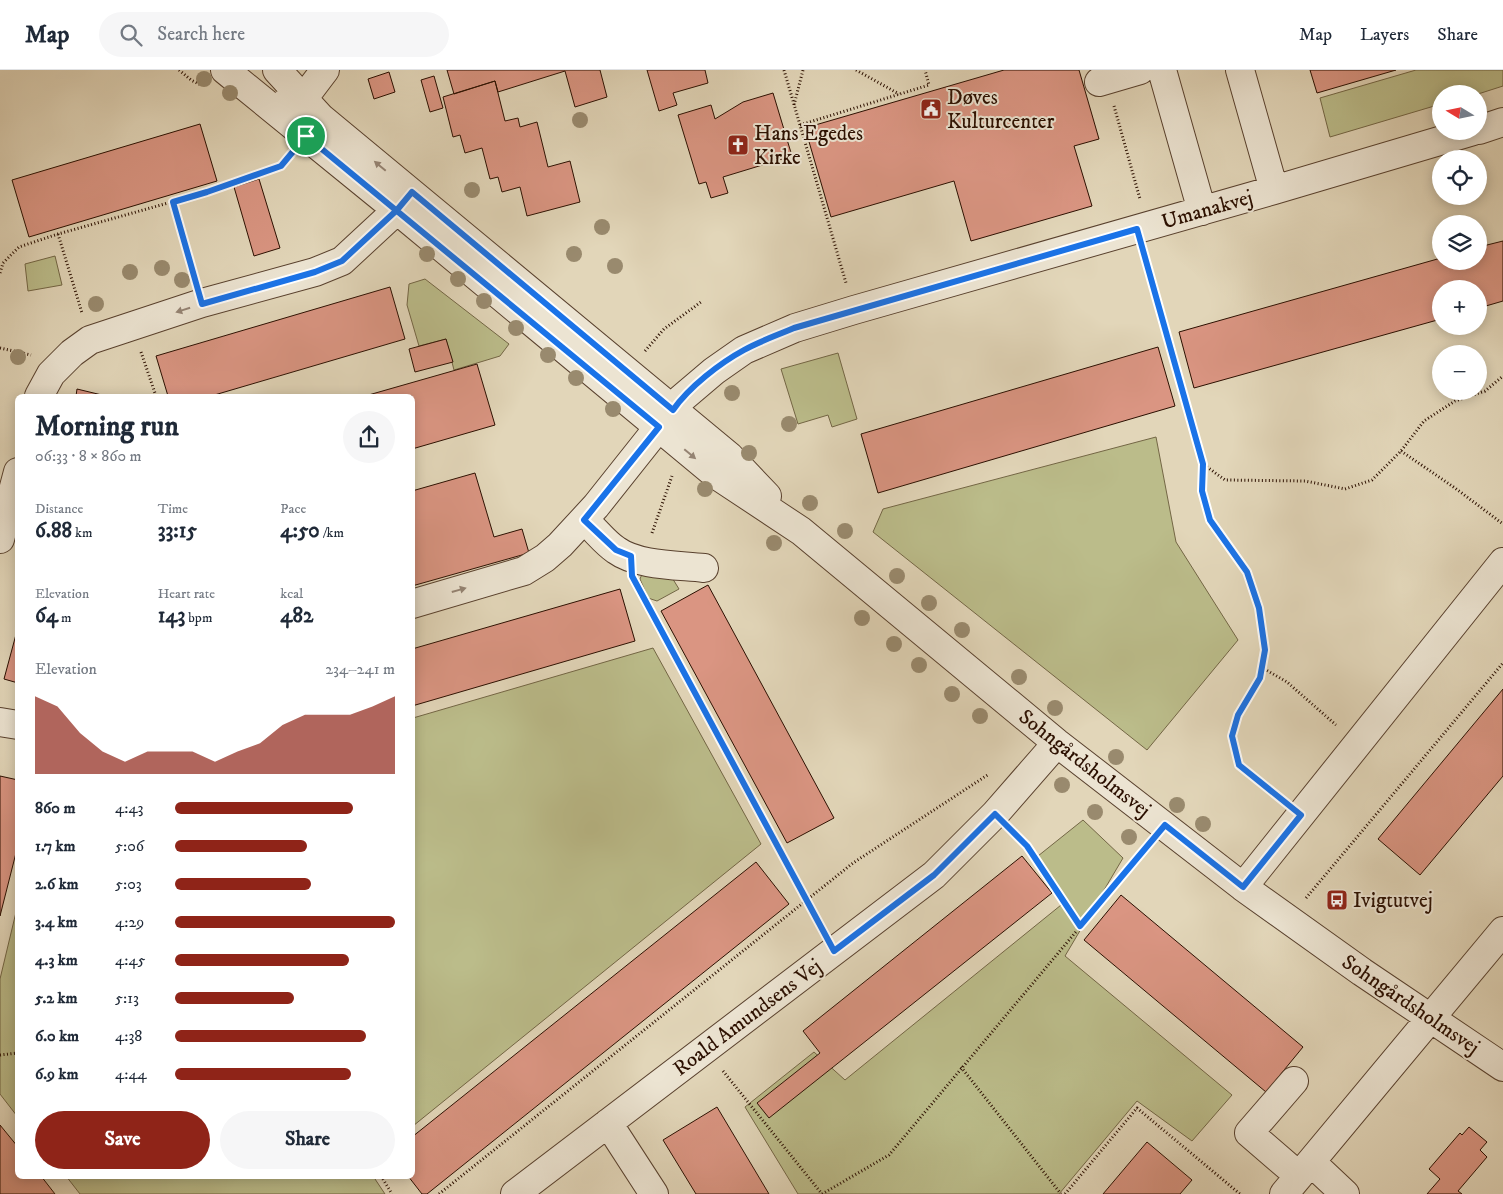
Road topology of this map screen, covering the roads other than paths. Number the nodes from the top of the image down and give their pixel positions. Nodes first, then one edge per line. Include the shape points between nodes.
1 (225, 70) edge
2 (276, 70) edge
3 (325, 70) edge
4 (1140, 70) edge
5 (1162, 70) edge
6 (1240, 70) edge
7 (1103, 81) road end
8 (303, 99) junction
9 (269, 106) junction
10 (1503, 122) edge
11 (1488, 127) edge
12 (1443, 140) edge
13 (1274, 190) junction
14 (404, 201) junction
15 (1202, 210) junction
16 (40, 394) edge
17 (666, 418) junction
18 (15, 483) edge
19 (584, 520) junction
20 (0, 540) edge
21 (1503, 562) edge
22 (704, 568) dead end
23 (415, 603) edge
24 (0, 722) edge
25 (15, 724) edge
26 (1057, 743) junction
27 (1243, 887) junction
28 (1503, 931) edge
29 (1431, 1018) junction
30 (1503, 1066) edge
31 (1294, 1081) dead end
32 (608, 1123) junction
33 (1298, 1177) edge
34 (515, 1194) edge
35 (654, 1194) edge
36 (1345, 1194) edge

1 - 9 street, Sohngårdsholmsvej
2 - 8 street, Sohngårdsholmsvej
2 - 9 street
3 - 8 street
4 - 7 street
5 - 15 street
6 - 13 street
8 - 9 street
14 -> 8 street, Sohngårdsholmsvej
9 - 14 street, Sohngårdsholmsvej via 306,136
10 - 11 street
12 - 13 street, Umanakvej
13 - 15 street, Umanakvej
14 -> 16 street via 342,261 306,275 90,340 52,374
14 - 17 street, Sohngårdsholmsvej
14 - 17 street, Sohngårdsholmsvej via 626,371
15 - 17 street, Umanakvej via 794,328 744,350 707,376 681,399
17 - 19 street, Umanakvej
17 - 26 street, Sohngårdsholmsvej via 715,474 801,531
18 - 20 street
19 - 22 street via 616,550 636,559
23 -> 19 street, Umanakvej via 524,571 560,546
21 - 27 street
24 - 25 street
26 - 27 street, Sohngårdsholmsvej
26 - 32 street, Roald Amundsens Vej via 995,814 934,875
27 - 29 street, Sohngårdsholmsvej
28 - 29 street
29 - 30 street, Sohngårdsholmsvej
29 - 33 street
31 - 33 street via 1249,1133
32 - 34 street, Roald Amundsens Vej
32 - 35 street
33 - 36 street

